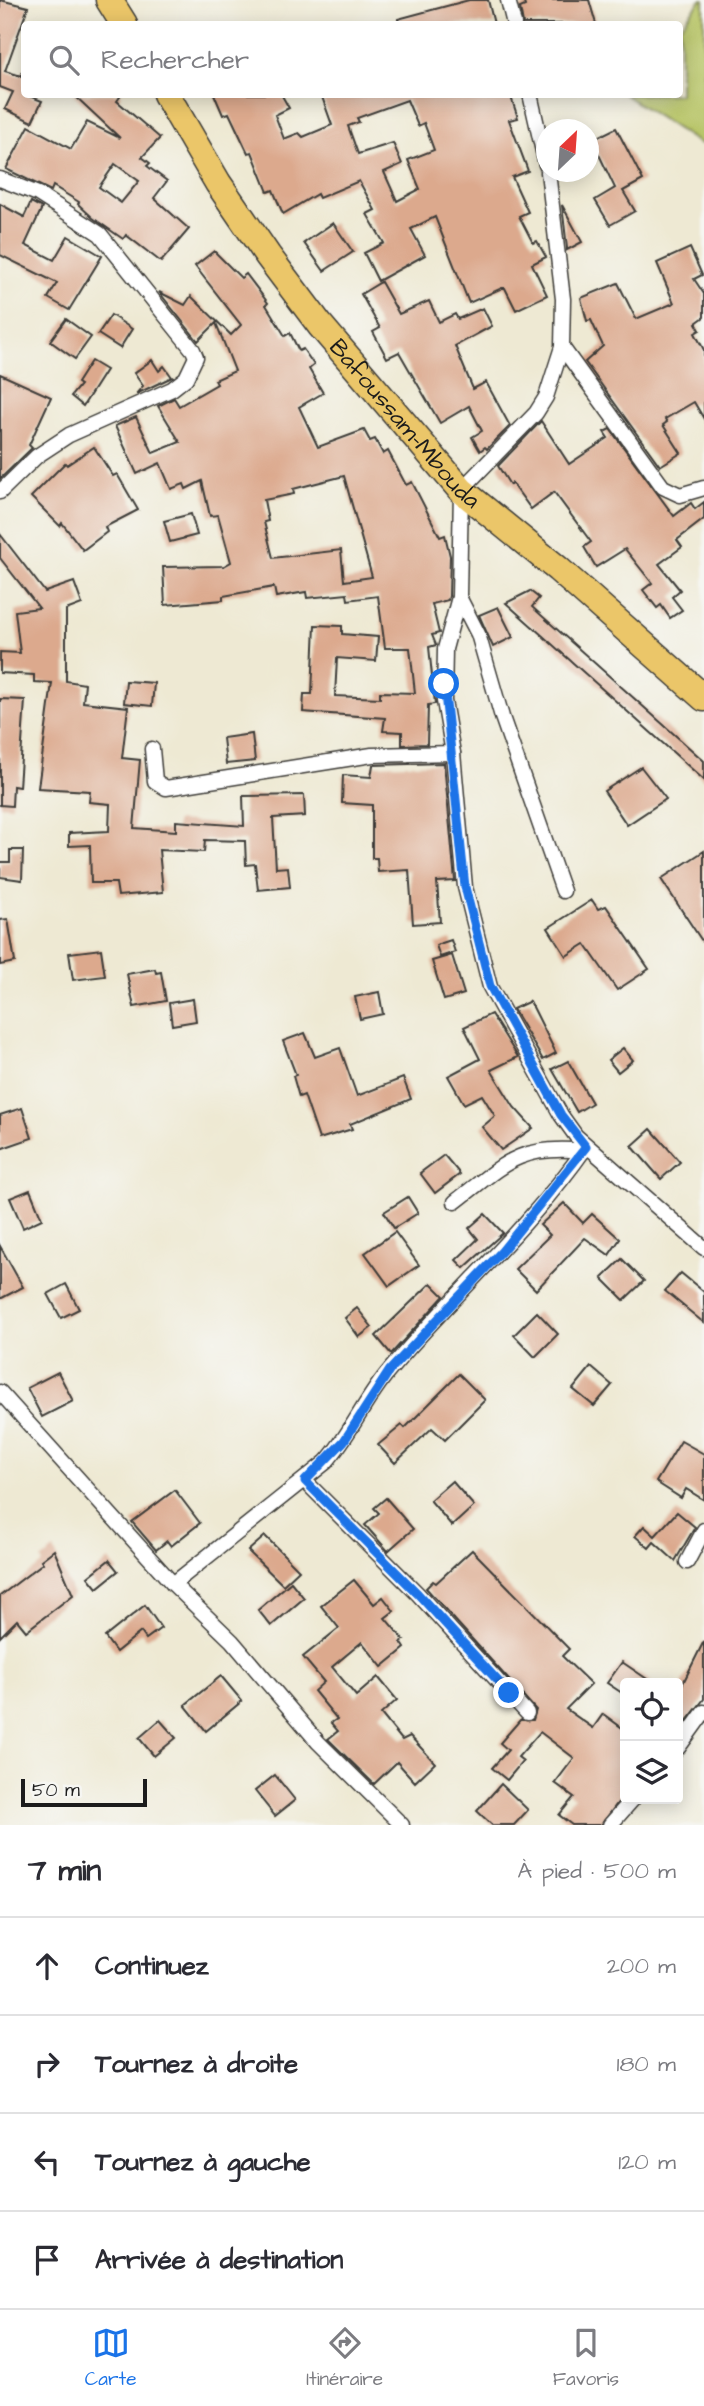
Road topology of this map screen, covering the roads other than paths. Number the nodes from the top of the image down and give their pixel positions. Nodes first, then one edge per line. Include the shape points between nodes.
1 (109, 0) edge
2 (508, 0) edge
3 (122, 21) edge
4 (513, 21) edge
5 (168, 98) edge
6 (531, 98) edge
7 (536, 119) edge
8 (0, 178) edge
9 (549, 182) edge
10 (562, 346) junction
11 (704, 488) edge
12 (461, 490) junction
13 (0, 492) edge
14 (460, 597) junction
15 (704, 698) edge
16 (152, 749) dead end
17 (453, 752) junction
18 (563, 891) dead end
19 (585, 1149) junction
20 (455, 1202) dead end
21 (704, 1248) edge
22 (0, 1392) edge
23 (305, 1481) junction
24 (704, 1530) edge
25 (687, 1562) dead end
26 (173, 1584) junction
27 (527, 1713) dead end
28 (704, 1713) edge
29 (683, 1741) edge
30 (629, 1804) edge
31 (402, 1825) edge
32 (610, 1825) edge

1 - 3 highway
2 - 4 street
5 - 12 highway, Bafoussam-Mbouda via 268,256 320,325
6 - 7 street
8 - 13 street via 38,194 100,234 195,357 186,378 172,389 69,435 37,456
9 - 10 street via 563,299
10 - 11 street via 663,487 680,495
10 - 12 street via 536,414
12 - 14 street
12 - 15 highway, Bafoussam-Mbouda
14 - 17 street via 444,667 444,701
14 - 18 street via 478,634
16 - 17 street via 155,781 166,788 372,755
17 - 19 street via 465,887 490,986 561,1115
19 - 20 street via 544,1150 511,1159
19 - 21 street
19 - 23 street via 502,1251 390,1370 344,1441
22 - 26 street
23 - 26 street
23 - 27 street via 418,1594
24 - 25 street
26 - 31 street via 232,1641 318,1742
28 - 29 street
30 - 32 street

